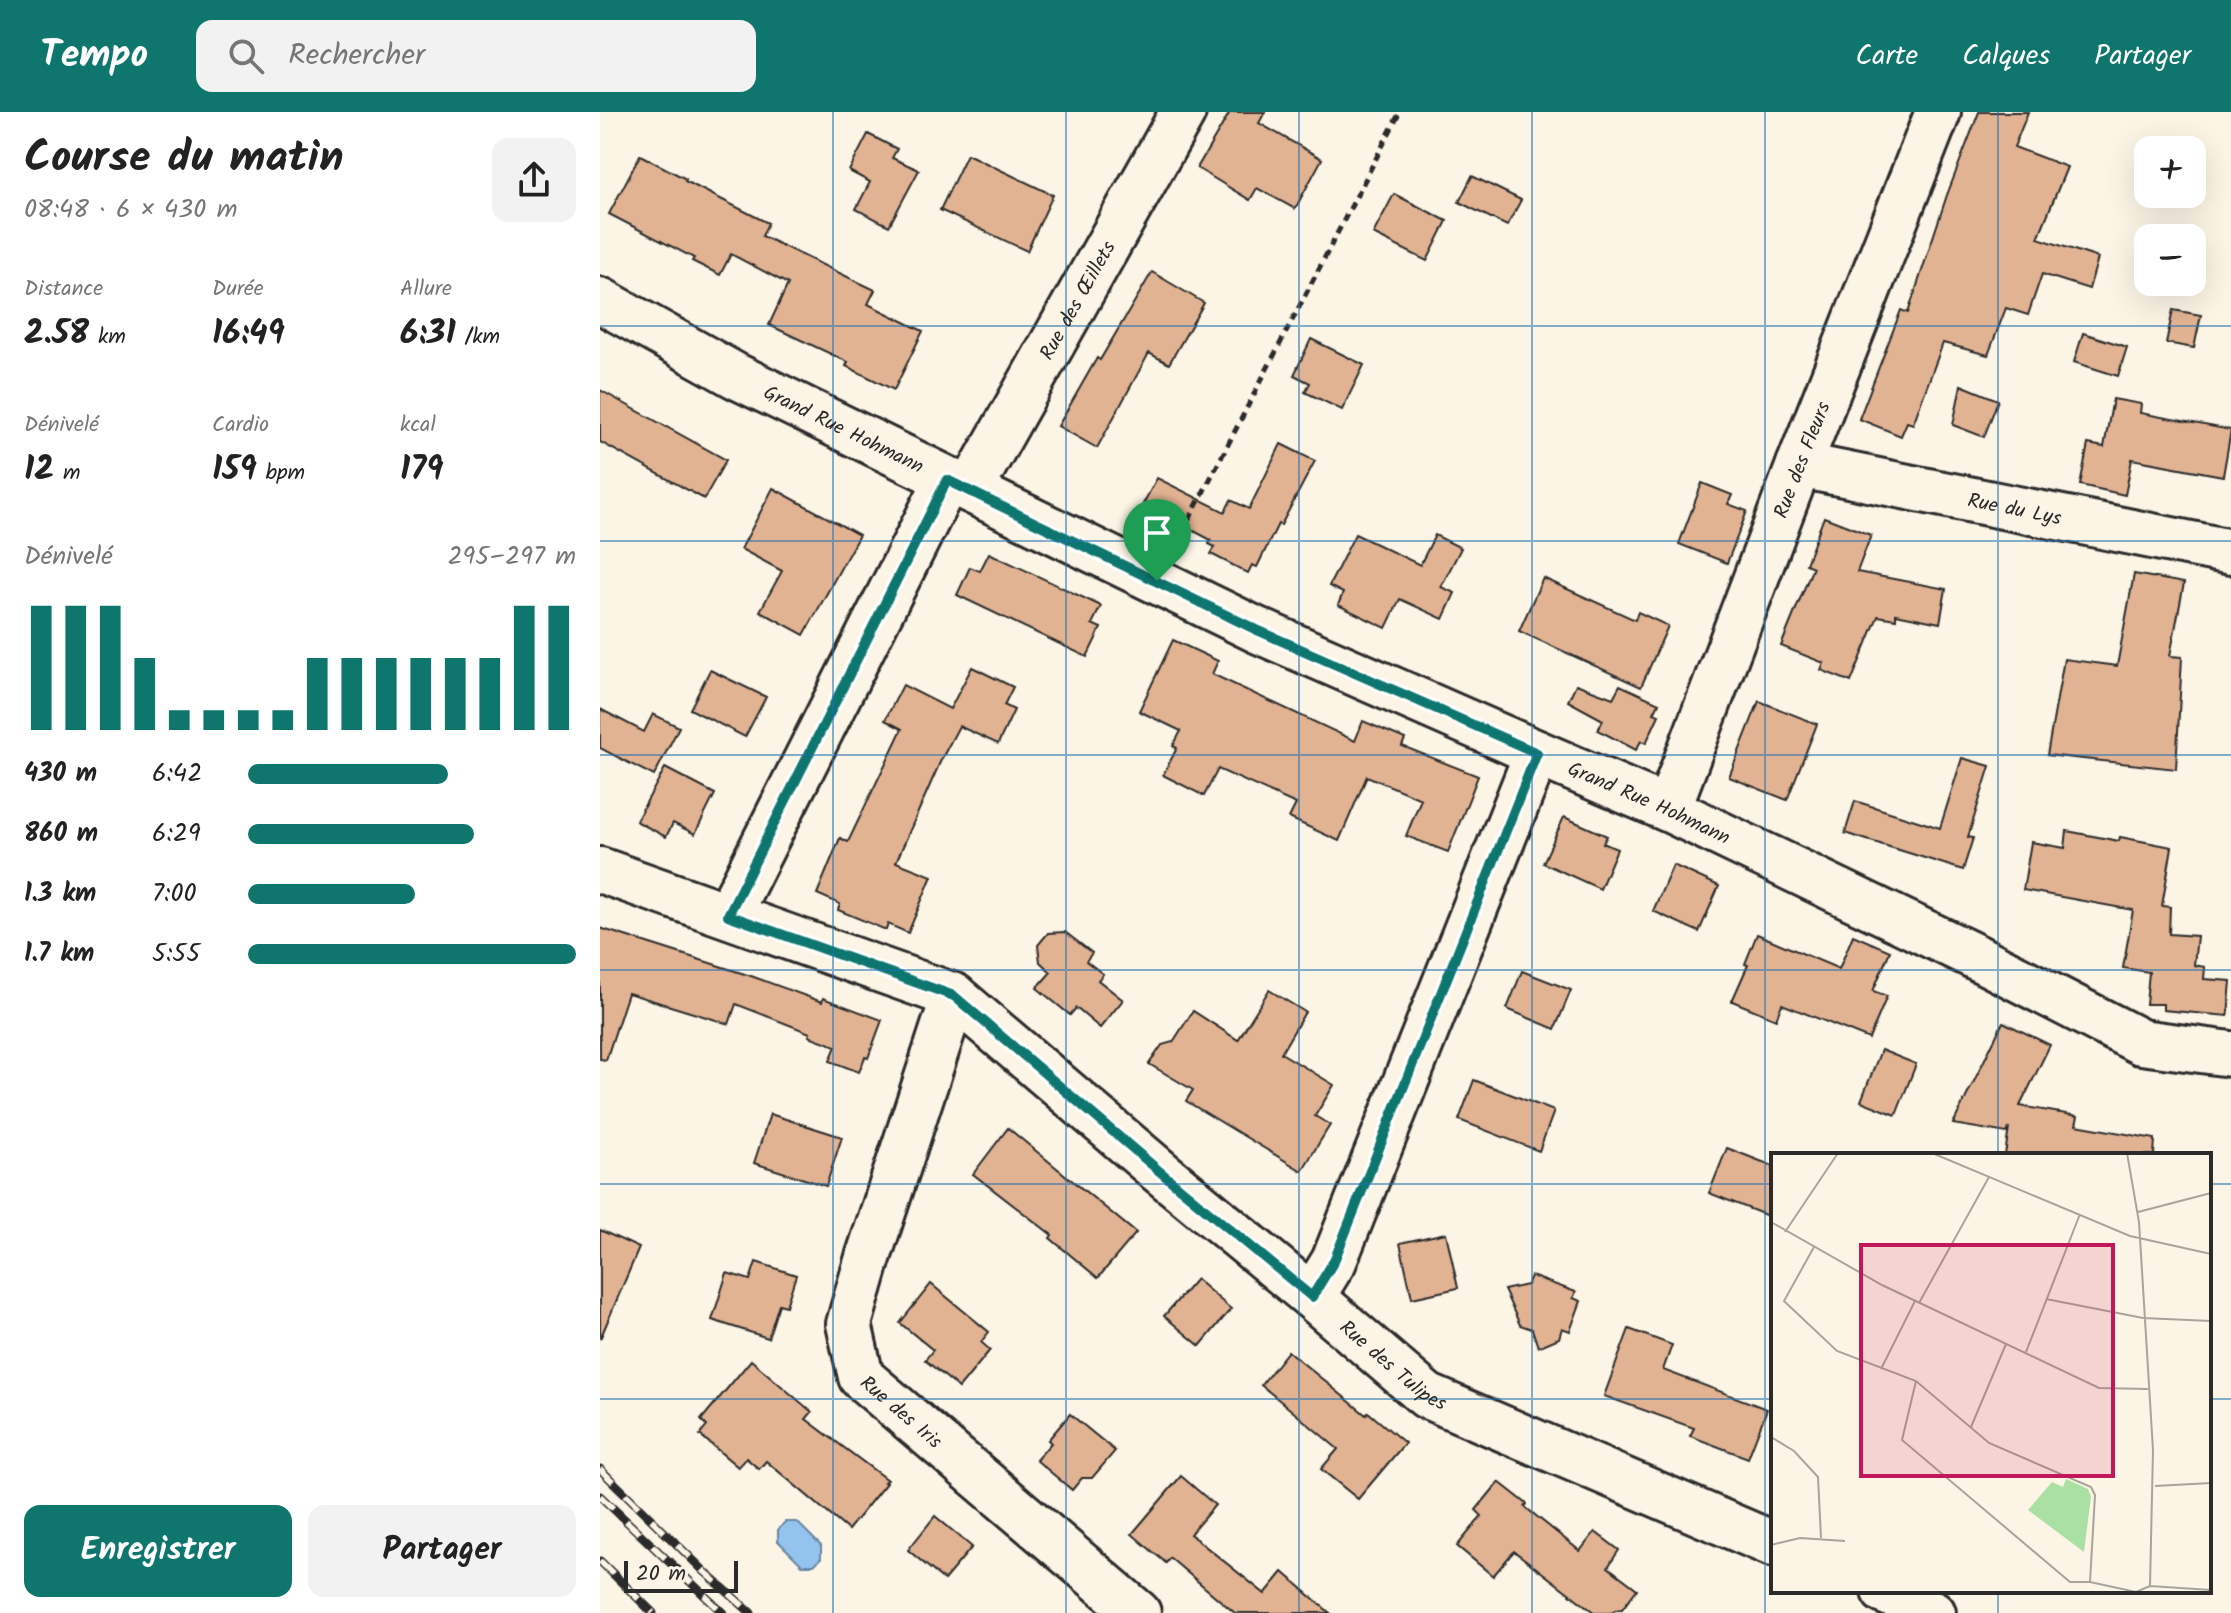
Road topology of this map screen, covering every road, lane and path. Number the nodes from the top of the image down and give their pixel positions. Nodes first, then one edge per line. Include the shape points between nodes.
1 (1183, 112) edge
2 (1400, 112) edge
3 (1938, 112) edge
4 (600, 300) edge
5 (1799, 465) junction
6 (958, 485) junction
7 (2231, 552) edge
8 (1157, 581) junction
9 (1537, 753) junction
10 (1668, 809) junction
11 (600, 870) edge
12 (728, 915) junction
13 (954, 996) junction
14 (2231, 1054) edge
15 (1312, 1297) junction
16 (1771, 1543) edge
17 (1888, 1593) edge
18 (1138, 1613) edge
19 (1933, 1613) edge

1 - 6 street, Rue des Œillets
2 - 8 path
3 - 5 street, Rue des Fleurs
4 - 6 street, Grand Rue Hohmann via 736,376
5 - 7 street, Rue du Lys
5 - 10 street, Rue des Fleurs
6 - 8 street, Grand Rue Hohmann
6 - 12 street, Rue des Œillets
8 - 9 street, Grand Rue Hohmann
9 - 10 street, Grand Rue Hohmann
9 - 15 street via 1334,1261
10 - 14 street, Grand Rue Hohmann via 2141,1042
11 - 12 street, Rue des Tulipes
12 - 13 street, Rue des Tulipes
13 - 15 street, Rue des Tulipes
13 - 18 street, Rue des Iris via 849,1324 861,1377
15 - 16 street, Rue des Tulipes via 1427,1396
17 - 19 street

